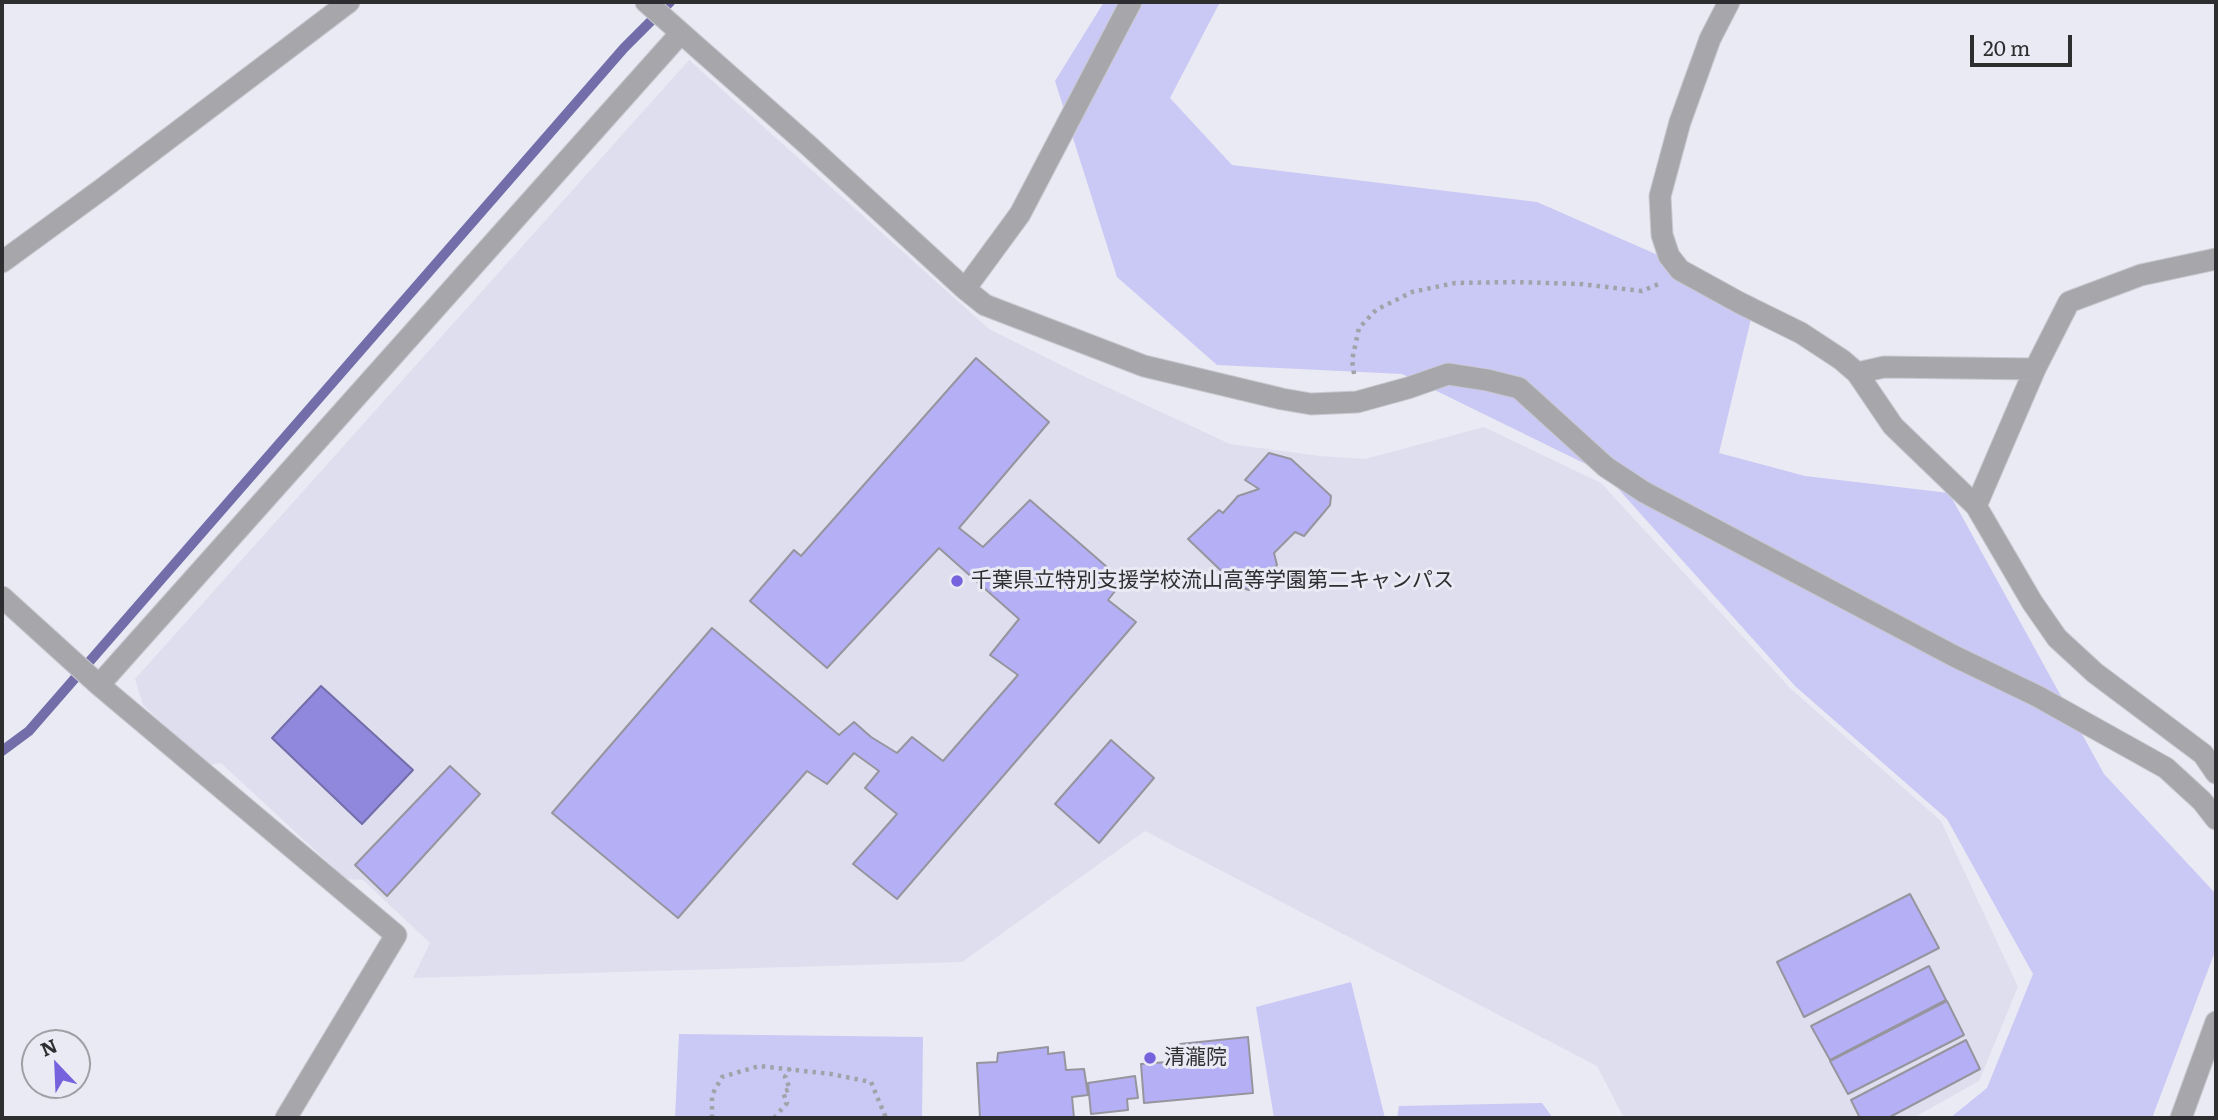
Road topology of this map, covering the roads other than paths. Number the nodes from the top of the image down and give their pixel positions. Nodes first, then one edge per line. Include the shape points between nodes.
1 (349, 2) edge
2 (646, 2) edge
3 (1131, 2) edge
4 (1729, 2) edge
5 (675, 28) junction
6 (2216, 259) edge
7 (2, 262) edge
8 (965, 289) junction
9 (2035, 369) junction
10 (1857, 373) junction
11 (1976, 506) junction
12 (2, 597) edge
13 (94, 680) junction
14 (2216, 773) edge
15 (2216, 819) edge
16 (2216, 1022) edge
17 (286, 1118) edge
18 (2181, 1118) edge

1 - 7 street
2 - 5 street
3 - 8 street via 1020,214
4 - 10 street via 1710,39 1680,122 1660,196 1662,235 1669,256 1680,270 1801,333
5 - 8 street
5 - 13 street
6 - 9 street via 2141,275 2069,302
8 - 15 street via 985,305 1144,366 1311,404 1357,402 1448,374 1519,388 1605,467 1644,492 2166,768
9 - 10 street via 1884,367
9 - 11 street
10 - 11 street via 1894,426
11 - 14 street via 2057,638 2095,673 2203,754
12 - 13 street
13 - 17 street via 396,935
16 - 18 street

